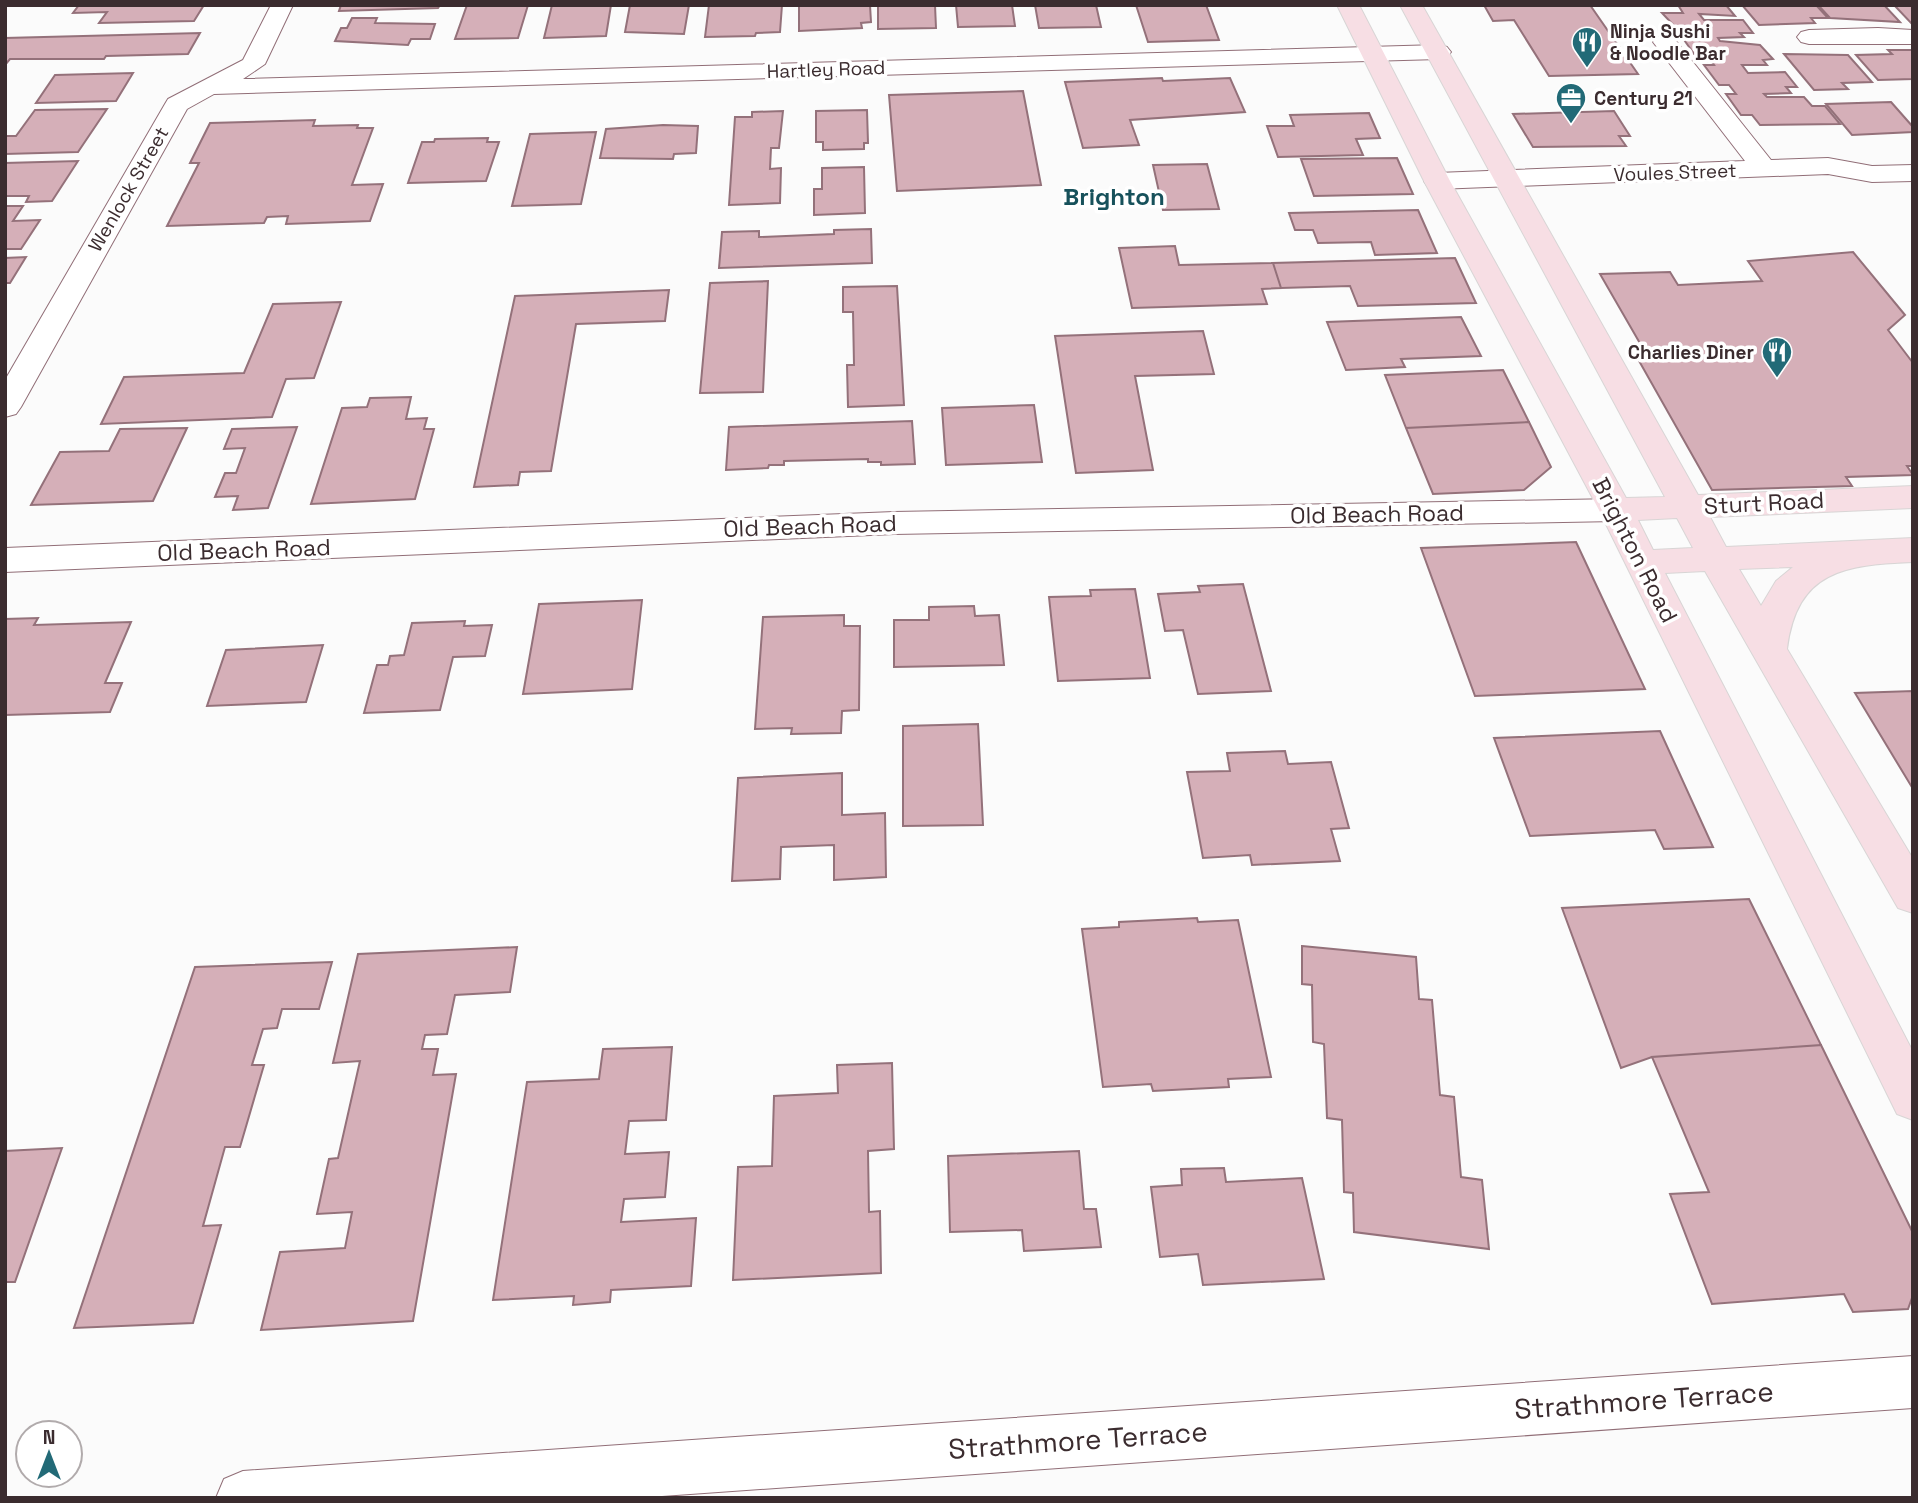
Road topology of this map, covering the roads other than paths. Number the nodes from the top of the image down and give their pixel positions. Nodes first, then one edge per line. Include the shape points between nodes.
1 (282, 5) edge
2 (1348, 5) edge
3 (1411, 5) edge
4 (1809, 37) dead end
5 (1913, 37) edge
6 (1665, 42) dead end
7 (1438, 51) junction
8 (1373, 53) junction
9 (212, 87) junction
10 (1764, 169) junction
11 (1913, 173) edge
12 (1509, 178) junction
13 (1437, 181) junction
14 (5, 407) edge
15 (1913, 497) edge
16 (1687, 507) junction
17 (1616, 510) junction
18 (1913, 550) edge
19 (1874, 551) junction
20 (1716, 559) junction
21 (5, 560) edge
22 (1642, 562) junction
23 (1768, 651) junction
24 (1913, 897) edge
25 (1913, 1099) edge
26 (1913, 1382) edge
27 (243, 1498) edge

1 - 9 street, Wenlock Street via 253,64
2 - 8 main road, Brighton Road
3 - 7 main road
4 - 5 street
6 - 10 street
7 - 8 street, Hartley Road
7 - 12 main road
8 - 9 street, Hartley Road
8 - 13 main road, Brighton Road
9 - 14 street, Wenlock Street via 177,104
10 - 11 street, Voules Street via 1828,166 1872,174
10 - 12 street, Voules Street
12 - 13 street, Voules Street
12 - 16 main road
13 - 17 main road, Brighton Road
15 - 16 main road, Sturt Road
16 - 17 main road, Sturt Road
16 - 20 main road
17 - 21 street, Old Beach Road via 894,523
17 - 22 main road, Brighton Road
18 - 19 main road
19 - 20 main road
19 - 23 main road via 1819,566 1787,590 1772,617
20 - 22 main road
20 - 23 main road
22 - 25 main road, Brighton Road
23 - 24 main road
26 - 27 street, Strathmore Terrace

